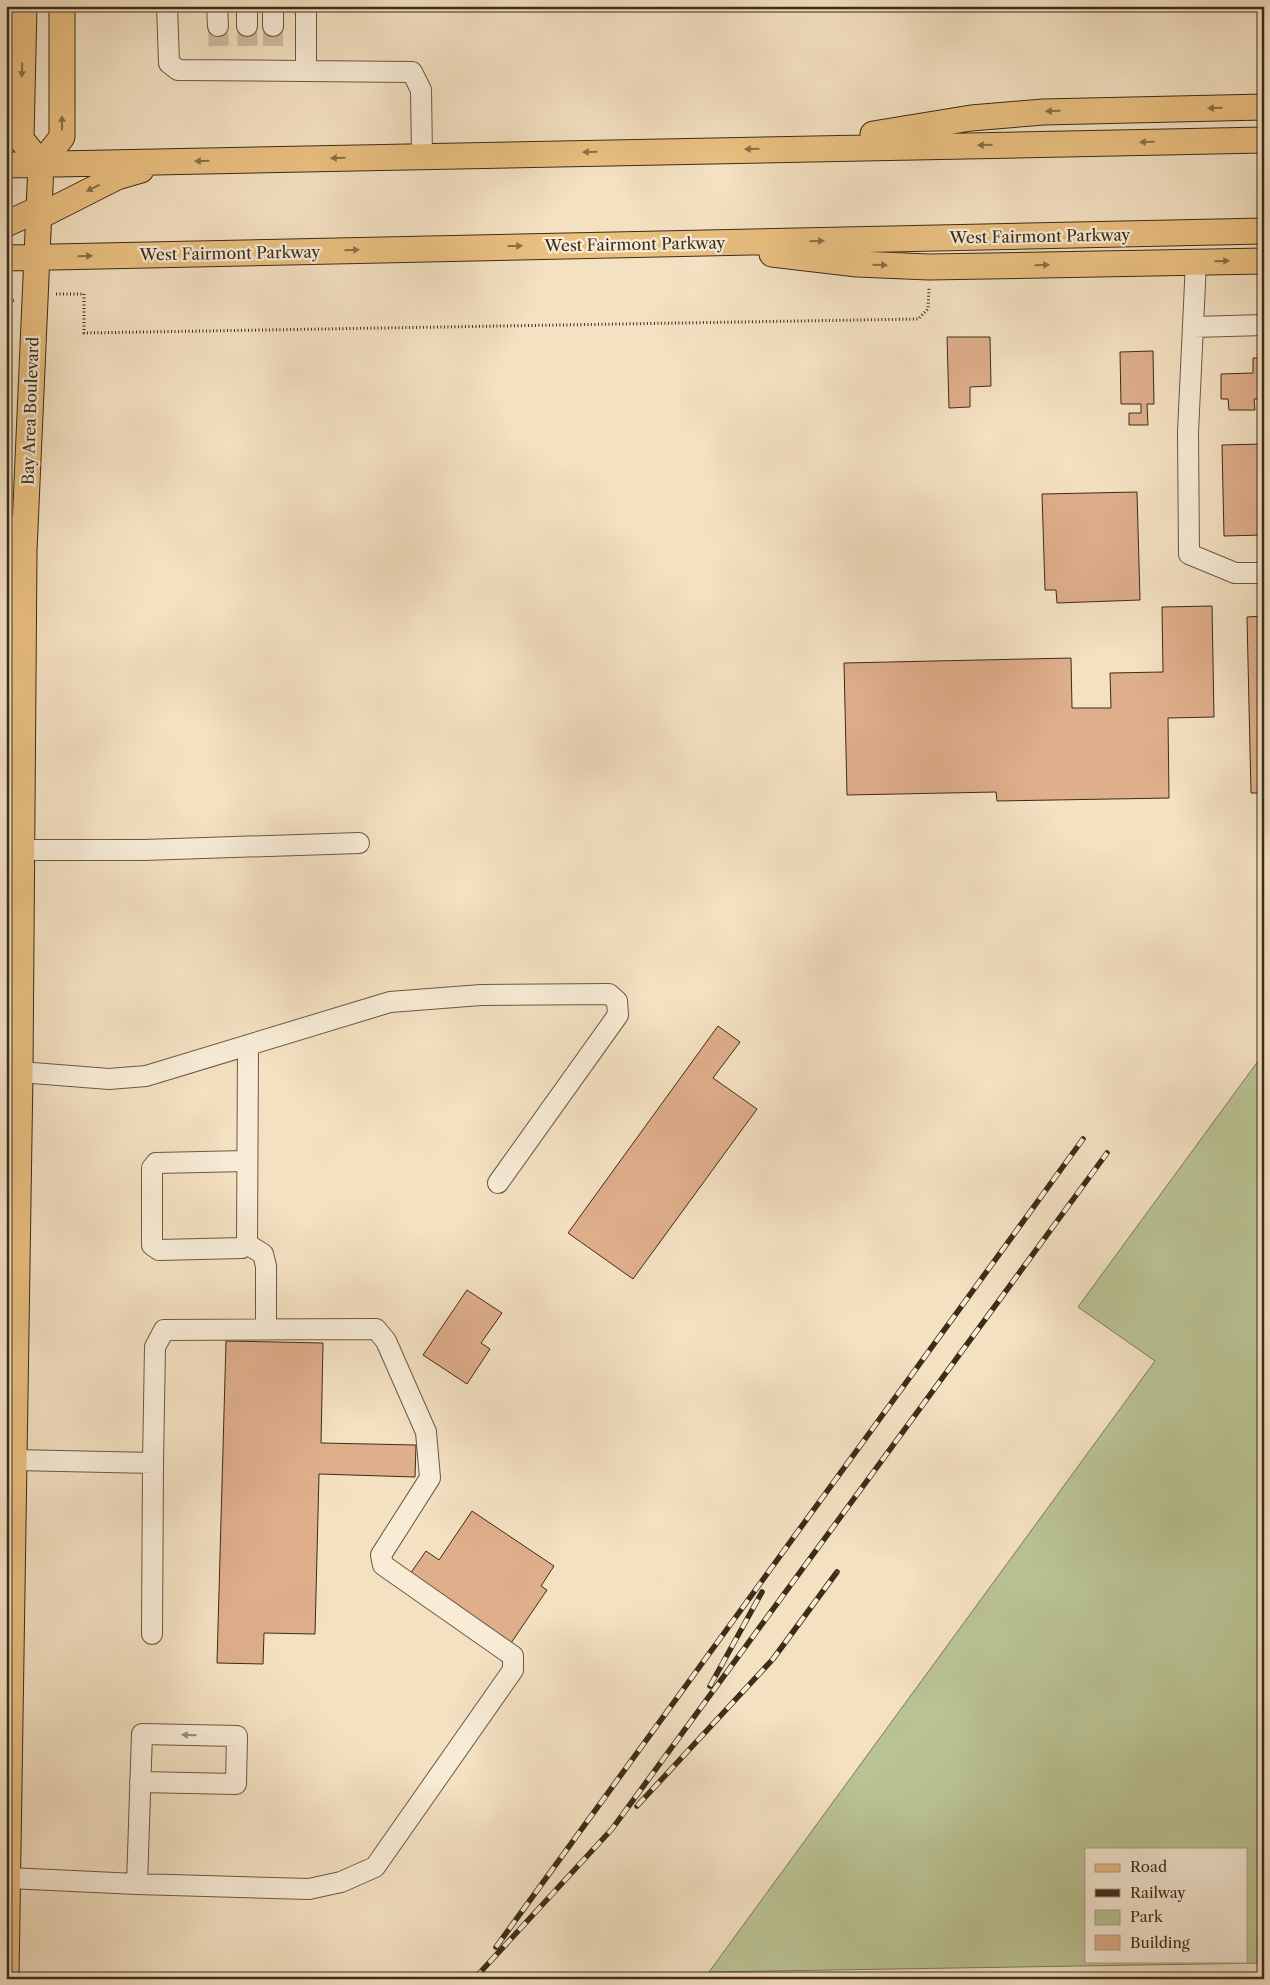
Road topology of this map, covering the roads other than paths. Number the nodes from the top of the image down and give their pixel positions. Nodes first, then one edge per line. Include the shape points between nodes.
1 (24, 6) edge
2 (62, 6) edge
3 (167, 6) edge
4 (217, 6) edge
5 (306, 6) edge
6 (218, 26) tunnel mouth
7 (306, 72) junction
8 (1264, 107) edge
9 (1264, 140) edge
10 (790, 148) junction
11 (422, 156) junction
12 (172, 162) junction
13 (40, 164) junction
14 (6, 165) edge
15 (38, 213) junction
16 (6, 224) edge
17 (1264, 232) edge
18 (675, 243) junction
19 (36, 257) junction
20 (6, 258) edge
21 (1264, 261) edge
22 (1196, 262) junction
23 (1264, 325) edge
24 (1194, 327) junction
25 (13, 524) edge
26 (1264, 573) edge
27 (15, 672) edge
28 (15, 726) edge
29 (359, 843) dead end
30 (22, 850) junction
31 (13, 1010) edge
32 (248, 1045) junction
33 (20, 1072) junction
34 (247, 1161) junction
35 (498, 1183) dead end
36 (247, 1244) junction
37 (266, 1329) junction
38 (15, 1460) junction
39 (153, 1463) junction
40 (152, 1634) dead end
41 (140, 1782) junction
42 (8, 1878) junction
43 (137, 1884) junction
44 (6, 1979) edge

1 -> 13 main road via 21,139
13 -> 2 main road via 62,138
3 - 7 lane via 169,63 178,70 219,62 273,62
4 - 6 lane
5 - 7 lane
7 - 11 lane via 412,72 422,90
8 -> 10 main road via 1043,112 980,117
9 -> 10 main road
10 -> 11 main road
11 -> 12 main road
12 - 13 main road
12 -> 15 main road via 117,177
13 - 14 main road
13 - 15 main road, Bay Area Boulevard
15 - 16 main road
15 - 19 main road, Bay Area Boulevard
18 -> 17 main road, West Fairmont Parkway
19 -> 18 main road, West Fairmont Parkway
18 -> 22 main road via 857,264 929,267
19 - 20 main road, West Fairmont Parkway
19 - 25 main road, Bay Area Boulevard
22 -> 21 main road
22 - 24 lane
23 - 24 lane
24 - 26 lane via 1188,432 1190,554 1235,573
25 - 27 main road, Bay Area Boulevard
27 - 28 main road, Bay Area Boulevard
28 - 30 main road, Bay Area Boulevard
29 - 30 lane via 144,850
30 - 31 main road, Bay Area Boulevard
31 - 33 main road, Bay Area Boulevard
32 - 33 lane via 146,1076 109,1079
32 - 34 lane
32 - 35 lane via 390,1002 481,995 609,994 617,1001 618,1015
33 - 38 main road, Bay Area Boulevard
34 - 36 lane
34 - 36 lane via 156,1163 152,1168 152,1245 159,1250 242,1248
36 - 37 lane via 263,1254 266,1266
37 - 39 lane via 164,1330 155,1347
37 - 43 lane via 376,1329 386,1341 426,1432 430,1478 381,1555 383,1565 513,1656 513,1670 375,1867 342,1882 309,1889
38 - 39 lane
38 - 42 main road, Bay Area Boulevard
39 - 40 lane
41 -> 41 lane via 236,1784 237,1736 142,1734
41 - 43 lane
42 - 43 lane
42 - 44 main road, Bay Area Boulevard

